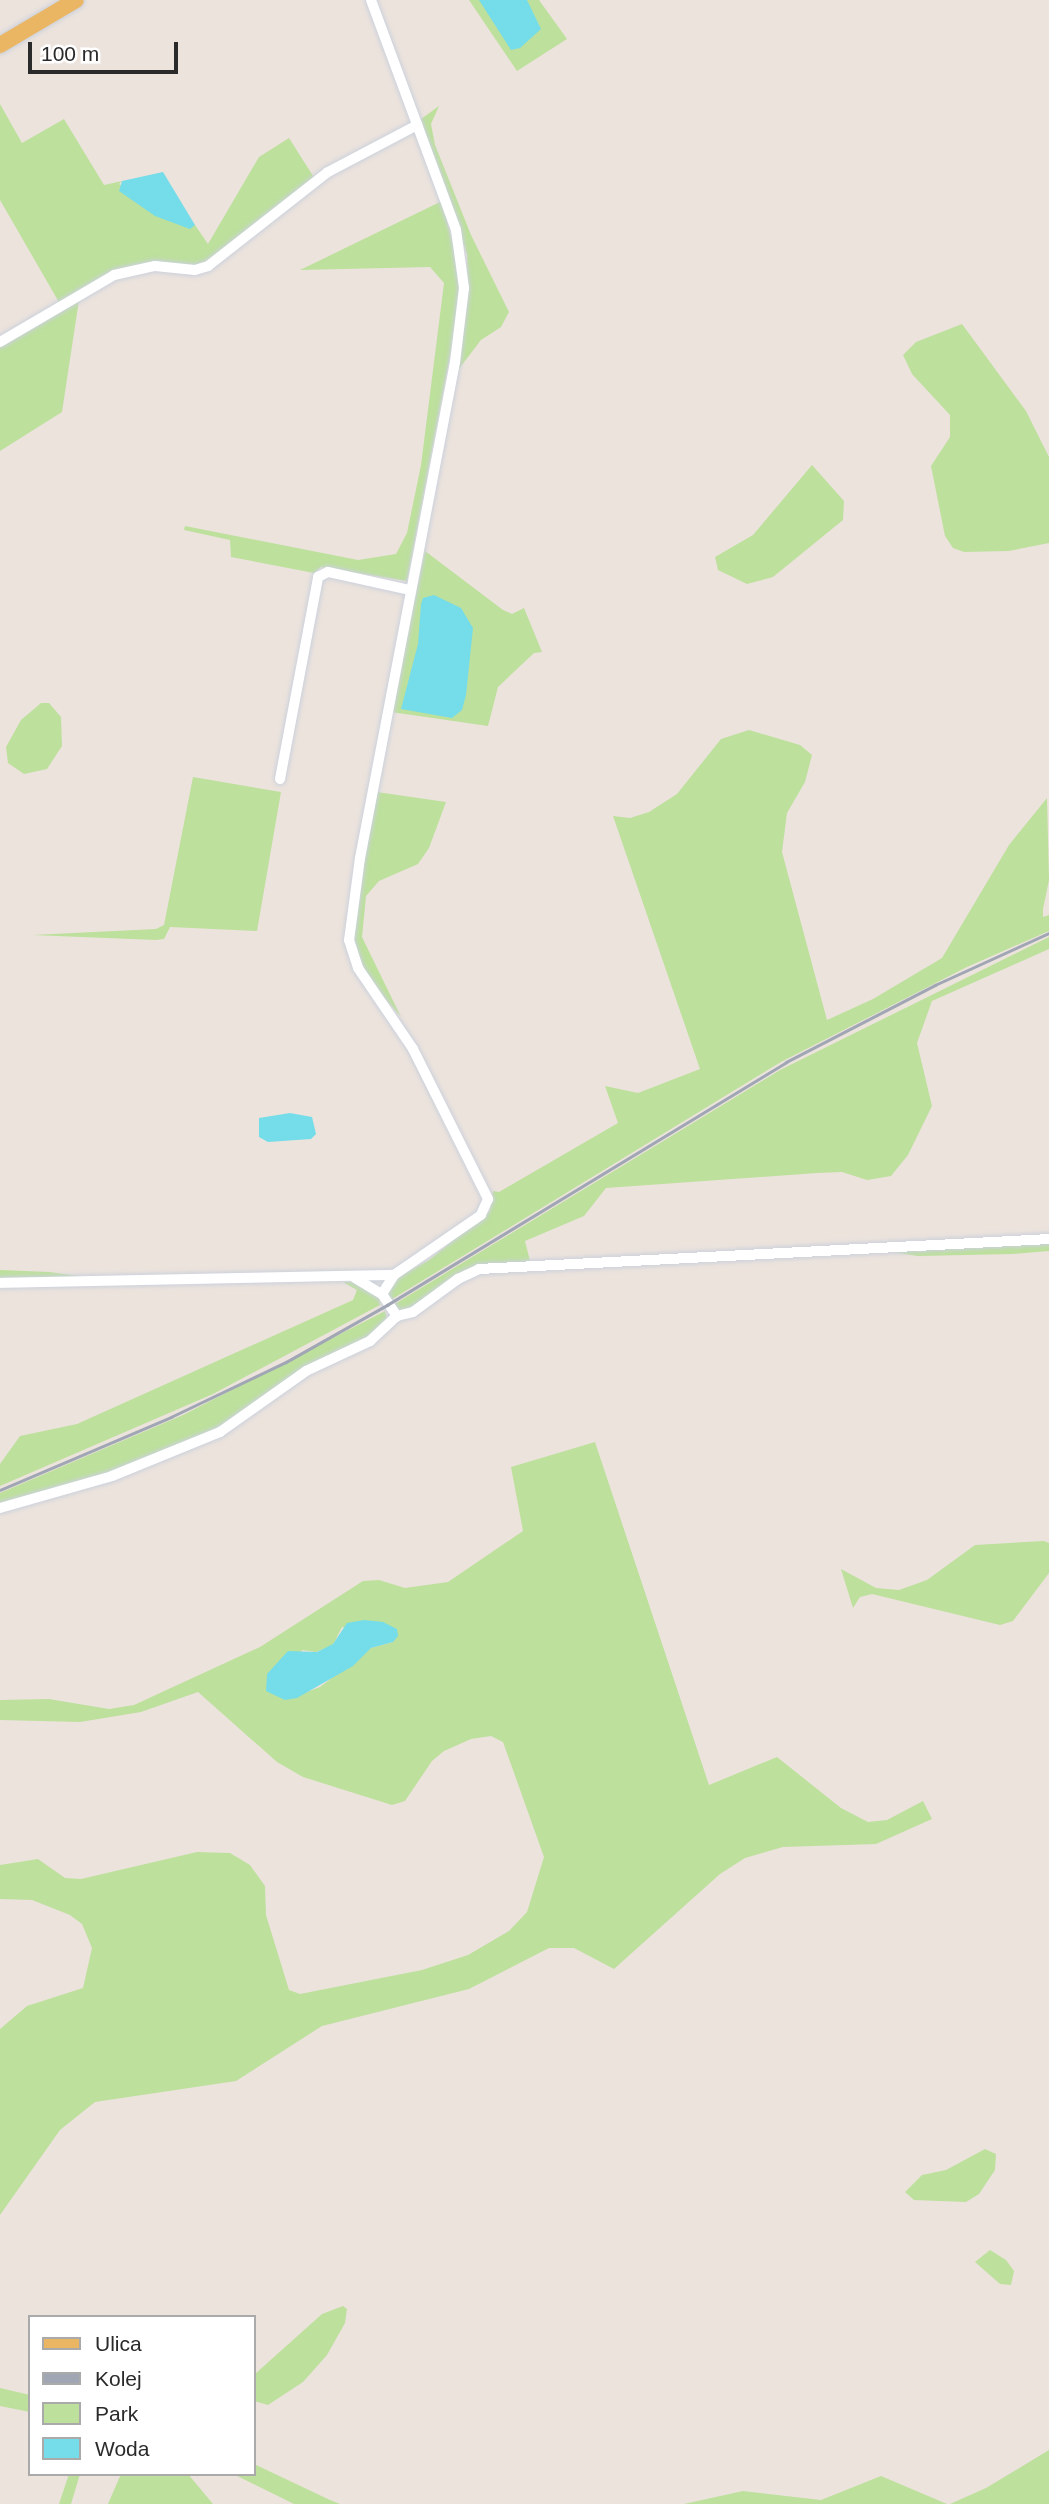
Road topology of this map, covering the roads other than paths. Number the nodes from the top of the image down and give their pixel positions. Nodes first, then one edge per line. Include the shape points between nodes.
1 (76, 0) edge
2 (372, 0) edge
3 (0, 45) edge
4 (417, 125) junction
5 (0, 342) edge
6 (410, 590) junction
7 (280, 779) dead end
8 (1049, 1239) edge
9 (394, 1275) junction
10 (354, 1278) junction
11 (0, 1283) edge
12 (382, 1294) junction
13 (397, 1316) junction
14 (0, 1508) edge

1 - 3 main road
2 - 4 street
4 - 5 street via 328,172 208,266 155,266 114,275
4 - 6 street via 456,230 464,288 455,362
6 - 7 street via 328,572 318,577
6 - 9 street via 356,878 349,940 363,977 413,1049 488,1199 481,1215
8 - 13 street via 491,1267 468,1273 413,1312
9 - 10 street
9 - 12 street
10 - 11 street
10 - 12 street
12 - 13 street
13 - 14 street via 370,1341 321,1362 220,1432 112,1476

